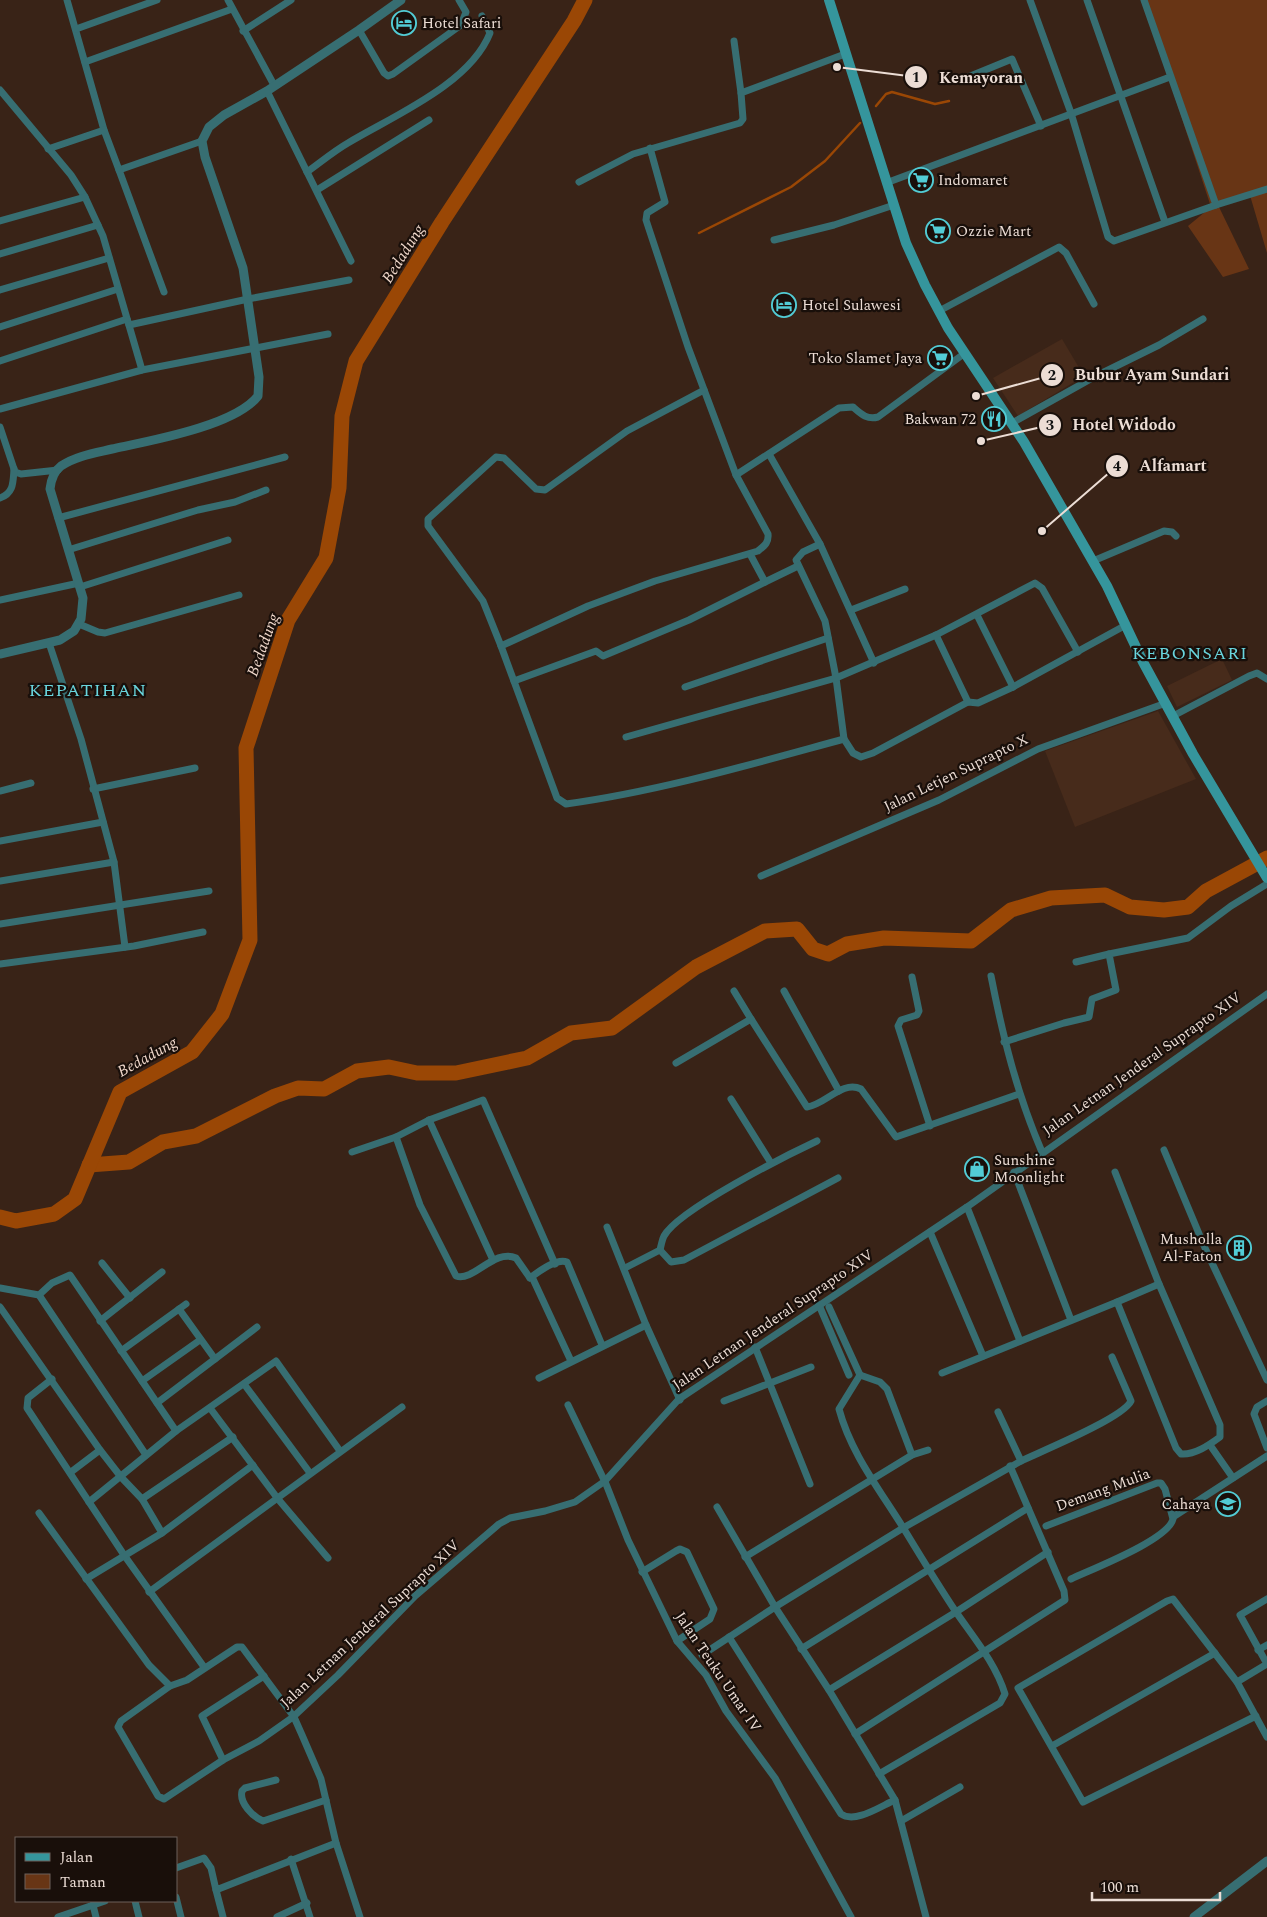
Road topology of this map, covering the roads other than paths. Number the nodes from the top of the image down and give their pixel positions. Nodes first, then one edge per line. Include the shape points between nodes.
1 (68, 0) edge
2 (157, 0) edge
3 (228, 0) edge
4 (291, 0) edge
5 (401, 0) edge
6 (459, 0) edge
7 (829, 0) edge
8 (1030, 0) edge
9 (1087, 0) edge
10 (1144, 0) edge
11 (232, 9) junction
12 (482, 16) dead end
13 (76, 29) junction
14 (359, 30) junction
15 (243, 31) junction
16 (734, 41) dead end
17 (845, 54) junction
18 (85, 62) junction
19 (968, 77) dead end
20 (1170, 77) junction
21 (271, 88) junction
22 (0, 90) edge
23 (741, 94) junction
24 (1119, 95) junction
25 (1070, 114) junction
26 (429, 120) dead end
27 (1041, 126) junction
28 (104, 130) junction
29 (202, 141) junction
30 (650, 148) junction
31 (48, 149) junction
32 (119, 170) junction
33 (307, 172) junction
34 (579, 182) dead end
35 (886, 182) junction
36 (1267, 189) edge
37 (316, 190) junction
38 (85, 197) junction
39 (894, 205) junction
40 (1216, 205) junction
41 (0, 221) edge
42 (1166, 222) junction
43 (98, 225) junction
44 (774, 240) dead end
45 (0, 254) edge
46 (109, 258) junction
47 (351, 261) dead end
48 (349, 280) dead end
49 (118, 289) junction
50 (0, 290) edge
51 (164, 292) dead end
52 (248, 298) junction
53 (1094, 304) dead end
54 (939, 311) junction
55 (1203, 319) dead end
56 (128, 322) junction
57 (0, 327) edge
58 (328, 334) dead end
59 (255, 348) junction
60 (965, 353) junction
61 (0, 361) edge
62 (142, 370) junction
63 (704, 390) junction
64 (0, 409) edge
65 (1012, 423) junction
66 (0, 427) edge
67 (769, 454) junction
68 (285, 457) dead end
69 (14, 469) junction
70 (58, 470) junction
71 (736, 475) junction
72 (266, 490) dead end
73 (0, 498) edge
74 (58, 518) junction
75 (1176, 536) dead end
76 (228, 540) dead end
77 (820, 544) junction
78 (68, 550) junction
79 (750, 554) junction
80 (1093, 561) junction
81 (798, 566) junction
82 (765, 582) junction
83 (79, 585) junction
84 (906, 589) dead end
85 (239, 595) dead end
86 (0, 600) edge
87 (851, 610) junction
88 (977, 615) junction
89 (79, 624) junction
90 (1126, 625) junction
91 (936, 635) junction
92 (828, 638) junction
93 (49, 643) junction
94 (501, 646) junction
95 (1078, 652) junction
96 (0, 654) edge
97 (874, 663) junction
98 (836, 678) junction
99 (1267, 678) edge
100 (514, 681) junction
101 (685, 687) dead end
102 (1013, 687) junction
103 (968, 702) junction
104 (1166, 703) junction
105 (1174, 716) junction
106 (626, 737) dead end
107 (844, 739) junction
108 (195, 768) dead end
109 (31, 782) dead end
110 (93, 789) junction
111 (0, 791) edge
112 (102, 822) junction
113 (0, 841) edge
114 (114, 862) junction
115 (761, 876) dead end
116 (1267, 878) edge
117 (0, 881) edge
118 (1267, 884) edge
119 (210, 891) dead end
120 (120, 904) junction
121 (0, 924) edge
122 (203, 932) dead end
123 (125, 947) junction
124 (1109, 954) junction
125 (1076, 962) dead end
126 (0, 964) edge
127 (991, 976) dead end
128 (912, 977) dead end
129 (734, 991) dead end
130 (784, 991) dead end
131 (1267, 994) edge
132 (750, 1019) junction
133 (1004, 1042) junction
134 (676, 1063) dead end
135 (839, 1091) junction
136 (1019, 1094) junction
137 (731, 1099) dead end
138 (428, 1120) junction
139 (930, 1126) junction
140 (396, 1137) junction
141 (817, 1141) dead end
142 (1164, 1150) dead end
143 (352, 1152) dead end
144 (1042, 1152) junction
145 (771, 1163) junction
146 (1014, 1172) junction
147 (1115, 1172) dead end
148 (838, 1178) dead end
149 (967, 1207) junction
150 (607, 1227) dead end
151 (930, 1232) junction
152 (660, 1250) junction
153 (493, 1260) junction
154 (102, 1263) dead end
155 (554, 1264) junction
156 (625, 1268) junction
157 (162, 1272) dead end
158 (530, 1278) junction
159 (1159, 1284) junction
160 (0, 1288) edge
161 (38, 1295) junction
162 (130, 1298) junction
163 (1117, 1302) junction
164 (186, 1304) dead end
165 (819, 1305) junction
166 (0, 1306) edge
167 (829, 1307) dead end
168 (179, 1309) junction
169 (1071, 1320) junction
170 (100, 1322) junction
171 (646, 1325) junction
172 (257, 1327) dead end
173 (200, 1340) junction
174 (1020, 1341) junction
175 (602, 1345) junction
176 (756, 1347) junction
177 (121, 1351) junction
178 (983, 1356) junction
179 (1112, 1357) dead end
180 (215, 1359) junction
181 (571, 1361) junction
182 (811, 1367) dead end
183 (942, 1373) dead end
184 (849, 1375) dead end
185 (860, 1375) junction
186 (539, 1378) dead end
187 (52, 1379) junction
188 (1267, 1380) edge
189 (142, 1381) junction
190 (770, 1383) junction
191 (244, 1384) junction
192 (680, 1400) junction
193 (724, 1401) dead end
194 (1267, 1401) edge
195 (157, 1403) junction
196 (568, 1405) dead end
197 (402, 1407) dead end
198 (210, 1408) junction
199 (998, 1412) dead end
200 (176, 1431) junction
201 (233, 1437) junction
202 (1210, 1445) junction
203 (1267, 1448) edge
204 (100, 1450) junction
205 (928, 1450) dead end
206 (340, 1452) junction
207 (146, 1455) junction
208 (912, 1455) junction
209 (1267, 1456) edge
210 (1021, 1461) junction
211 (254, 1465) junction
212 (1010, 1466) junction
213 (71, 1472) junction
214 (310, 1473) junction
215 (121, 1477) junction
216 (1233, 1478) junction
217 (605, 1481) junction
218 (872, 1482) junction
219 (810, 1484) dead end
220 (142, 1499) junction
221 (278, 1499) junction
222 (89, 1502) junction
223 (717, 1507) dead end
224 (1028, 1508) junction
225 (38, 1513) dead end
226 (1173, 1517) junction
227 (1046, 1526) dead end
228 (903, 1528) junction
229 (162, 1533) junction
230 (1048, 1552) junction
231 (124, 1555) junction
232 (745, 1557) junction
233 (328, 1558) dead end
234 (927, 1569) junction
235 (642, 1572) junction
236 (1072, 1578) dead end
237 (86, 1579) junction
238 (149, 1592) junction
239 (1267, 1600) edge
240 (775, 1607) junction
241 (956, 1612) junction
242 (729, 1637) junction
243 (677, 1641) junction
244 (1267, 1645) edge
245 (801, 1649) junction
246 (1258, 1650) junction
247 (1215, 1652) junction
248 (984, 1653) junction
249 (702, 1655) dead end
250 (204, 1667) junction
251 (264, 1676) junction
252 (1237, 1682) junction
253 (170, 1686) junction
254 (829, 1690) junction
255 (293, 1716) junction
256 (1256, 1716) junction
257 (855, 1734) junction
258 (1267, 1737) edge
259 (1052, 1746) junction
260 (223, 1760) junction
261 (880, 1774) junction
262 (276, 1780) dead end
263 (960, 1787) dead end
264 (326, 1800) junction
265 (895, 1800) junction
266 (901, 1821) junction
267 (336, 1843) junction
268 (291, 1859) junction
269 (1267, 1862) edge
270 (178, 1867) edge
271 (216, 1890) junction
272 (102, 1902) edge
273 (135, 1902) edge
274 (177, 1902) edge
275 (307, 1902) junction
276 (93, 1905) junction
277 (58, 1917) edge
278 (96, 1917) edge
279 (139, 1917) edge
280 (181, 1917) edge
281 (223, 1917) edge
282 (277, 1917) edge
283 (310, 1917) edge
284 (360, 1917) edge
285 (850, 1917) edge
286 (926, 1917) edge
287 (1194, 1917) edge

1 - 13 street
2 - 13 street
3 - 11 street
4 - 15 street
5 - 14 street
6 - 14 street via 466,12 461,25 388,76
7 - 17 main road
8 - 25 street
9 - 24 street
10 - 20 street
11 - 15 street
11 - 18 street
12 - 33 street via 490,33 472,61 431,96 346,144
13 - 18 street
14 - 21 street
15 - 21 street
16 - 23 street
17 - 23 street
17 - 35 main road
18 - 28 street
19 - 27 street via 1012,59
20 - 24 street
20 - 40 street
21 - 29 street via 224,114 209,127
21 - 33 street
22 - 31 street
23 - 30 street via 743,119 740,123
24 - 25 street
24 - 42 street
25 - 27 street
25 - 42 street via 1110,239 1114,241
26 - 37 street
27 - 35 street
28 - 31 street
28 - 32 street
29 - 32 street
29 - 52 street via 243,268
30 - 34 street
30 - 63 street via 665,202 647,212 646,220
31 - 38 street
32 - 51 street
33 - 37 street
35 - 39 main road
36 - 40 street
37 - 47 street
38 - 41 street
38 - 43 street
39 - 44 street
39 - 54 main road via 906,243
40 - 42 street
43 - 45 street
43 - 46 street
46 - 49 street
46 - 50 street
48 - 52 street
49 - 56 street
49 - 57 street
52 - 56 street
52 - 59 street
53 - 54 street via 1066,253 1059,247
54 - 60 main road
55 - 65 street
56 - 61 street
56 - 62 street
58 - 59 street
59 - 62 street
59 - 70 street via 260,376 258,396 242,410 171,436 79,458
60 - 65 main road
60 - 67 street via 878,417 865,417 853,407 838,408
62 - 64 street
63 - 71 street
63 - 94 street via 627,431 545,490 536,488 504,458 496,457 428,519 428,526 483,601
65 - 80 main road
66 - 69 street
67 - 71 street
67 - 77 street
68 - 74 street
69 - 70 street via 22,474
69 - 73 street via 12,489
70 - 74 street via 51,479 50,489
71 - 79 street via 768,534 764,546
72 - 78 street
74 - 78 street
75 - 80 street via 1164,531
76 - 83 street
77 - 81 street via 798,556
77 - 87 street
78 - 83 street
79 - 82 street
79 - 94 street via 588,606
80 - 90 main road
81 - 82 street
81 - 92 street via 819,604
82 - 100 street via 689,620 603,656 596,650
83 - 86 street
83 - 89 street via 84,606
84 - 87 street
85 - 89 street via 105,633
87 - 97 street
88 - 91 street
88 - 95 street via 1035,583 1039,584
88 - 102 street
89 - 93 street via 69,635
90 - 95 street
90 - 104 main road
91 - 97 street
91 - 103 street
92 - 98 street
92 - 101 street
93 - 96 street
93 - 110 street via 81,739
94 - 100 street
95 - 102 street
97 - 98 street
98 - 106 street
98 - 107 street
99 - 105 street via 1257,674 1249,676
100 - 107 street via 556,798 566,804 602,799 723,771
102 - 103 street via 978,703
103 - 107 street via 861,757 853,753
104 - 105 main road
104 - 115 street, Jalan Letjen Suprapto X via 1038,749 939,800
105 - 116 main road
108 - 110 street
109 - 111 street
110 - 112 street
112 - 113 street
112 - 114 street
114 - 117 street
114 - 120 street
118 - 124 street via 1188,938
119 - 120 street
120 - 121 street
120 - 123 street
122 - 123 street
123 - 126 street
124 - 125 street
124 - 133 street via 1116,990 1092,999 1089,1017
127 - 133 street
128 - 139 street via 919,1011 917,1015 901,1020 898,1026
129 - 132 street
130 - 135 street
131 - 144 street, Jalan Letnan Jenderal Suprapto XIV
132 - 134 street
132 - 135 street via 807,1107
133 - 136 street
135 - 139 street via 852,1086 861,1089 893,1136
136 - 139 street
136 - 144 street
137 - 145 street
138 - 140 street
138 - 153 street
138 - 155 street via 477,1101 486,1102
140 - 143 street
140 - 153 street via 420,1205 456,1276 464,1276
141 - 145 street
142 - 188 street via 1205,1248
144 - 146 street, Jalan Letnan Jenderal Suprapto XIV
145 - 152 street via 676,1223 664,1235
146 - 149 street, Jalan Letnan Jenderal Suprapto XIV
146 - 169 street
147 - 159 street
148 - 152 street via 684,1260 671,1262
149 - 151 street, Jalan Letnan Jenderal Suprapto XIV
149 - 174 street
150 - 156 street
151 - 165 street, Jalan Letnan Jenderal Suprapto XIV
151 - 178 street
152 - 156 street
153 - 158 street via 507,1255 516,1258
154 - 162 street
155 - 158 street
155 - 175 street via 567,1262
156 - 171 street
157 - 162 street
158 - 181 street
159 - 163 street
159 - 202 street via 1220,1425 1220,1437
160 - 161 street
161 - 170 street via 69,1274
161 - 207 street
162 - 170 street
163 - 169 street
163 - 202 street via 1176,1448 1181,1454 1189,1454
164 - 168 street
165 - 176 street, Jalan Letnan Jenderal Suprapto XIV
165 - 184 street
166 - 187 street
167 - 185 street
168 - 173 street
168 - 177 street
169 - 174 street
170 - 177 street
171 - 175 street
171 - 192 street
172 - 180 street
173 - 180 street
173 - 189 street
174 - 178 street
175 - 181 street
176 - 190 street
176 - 192 street, Jalan Letnan Jenderal Suprapto XIV
177 - 189 street
178 - 183 street
179 - 210 street via 1131,1398 1129,1406 1118,1415
180 - 195 street
181 - 186 street
182 - 190 street
185 - 208 street via 880,1382 887,1389
185 - 218 street via 839,1409
187 - 204 street
187 - 213 street via 28,1398 27,1408
189 - 195 street
190 - 193 street
190 - 219 street
191 - 198 street
191 - 206 street via 278,1362
191 - 214 street
192 - 217 street, Jalan Letnan Jenderal Suprapto XIV
194 - 203 street via 1257,1407 1254,1414
195 - 200 street
196 - 217 street, Jalan Teuku Umar IV
197 - 206 street
198 - 200 street
198 - 201 street
199 - 210 street
200 - 207 street
201 - 211 street
201 - 220 street
202 - 216 street
204 - 213 street
204 - 215 street
205 - 208 street
206 - 214 street
207 - 215 street
208 - 218 street
209 - 216 street
210 - 212 street
211 - 221 street
211 - 229 street
212 - 224 street
212 - 228 street
213 - 222 street
214 - 221 street
215 - 220 street
215 - 222 street
216 - 226 street
217 - 235 street, Jalan Teuku Umar IV
217 - 255 street, Jalan Letnan Jenderal Suprapto XIV via 575,1502 545,1512 510,1518 499,1524 415,1596
218 - 228 street
218 - 232 street
220 - 229 street
221 - 233 street
221 - 238 street
222 - 231 street
223 - 232 street
224 - 230 street
224 - 234 street
225 - 237 street
226 - 227 street, Demang Mulia via 1165,1490 1161,1483 1157,1483
226 - 236 street via 1168,1527 1142,1546
228 - 234 street
228 - 240 street
229 - 231 street
230 - 241 street
230 - 248 street via 1065,1600
231 - 237 street
231 - 238 street
232 - 240 street
234 - 241 street
234 - 245 street
235 - 243 street, Jalan Teuku Umar IV
235 - 243 street via 680,1549 687,1552 714,1614
237 - 253 street via 149,1665
238 - 250 street
239 - 246 street via 1240,1615
240 - 242 street
240 - 245 street
241 - 248 street
241 - 254 street
242 - 249 street
242 - 265 street via 841,1814 850,1818
243 - 285 street, Jalan Teuku Umar IV via 706,1675 726,1711 775,1778
244 - 246 street
245 - 254 street
246 - 252 street via 1267,1664
247 - 252 street
247 - 259 street
247 - 259 street via 1176,1601 1170,1599 1018,1688
248 - 257 street
248 - 261 street via 1004,1690 1003,1699
250 - 251 street via 240,1647
250 - 253 street via 187,1680
251 - 255 street
251 - 260 street via 202,1716
252 - 256 street
253 - 260 street, Jalan Letnan Jenderal Suprapto XIV via 118,1725 158,1796 166,1798
254 - 257 street
255 - 260 street, Jalan Letnan Jenderal Suprapto XIV via 259,1741
255 - 264 street via 321,1779
256 - 258 street
256 - 259 street via 1083,1802
257 - 261 street
261 - 265 street
262 - 264 street via 242,1791 243,1800 255,1818 263,1821
263 - 266 street
264 - 267 street
265 - 266 street
266 - 286 street
267 - 268 street
267 - 284 street
268 - 271 street
268 - 275 street
269 - 287 street
270 - 271 street via 204,1858 211,1868
271 - 281 street
272 - 276 street
273 - 279 street
274 - 280 street
275 - 282 street
275 - 283 street
276 - 277 street
276 - 278 street

